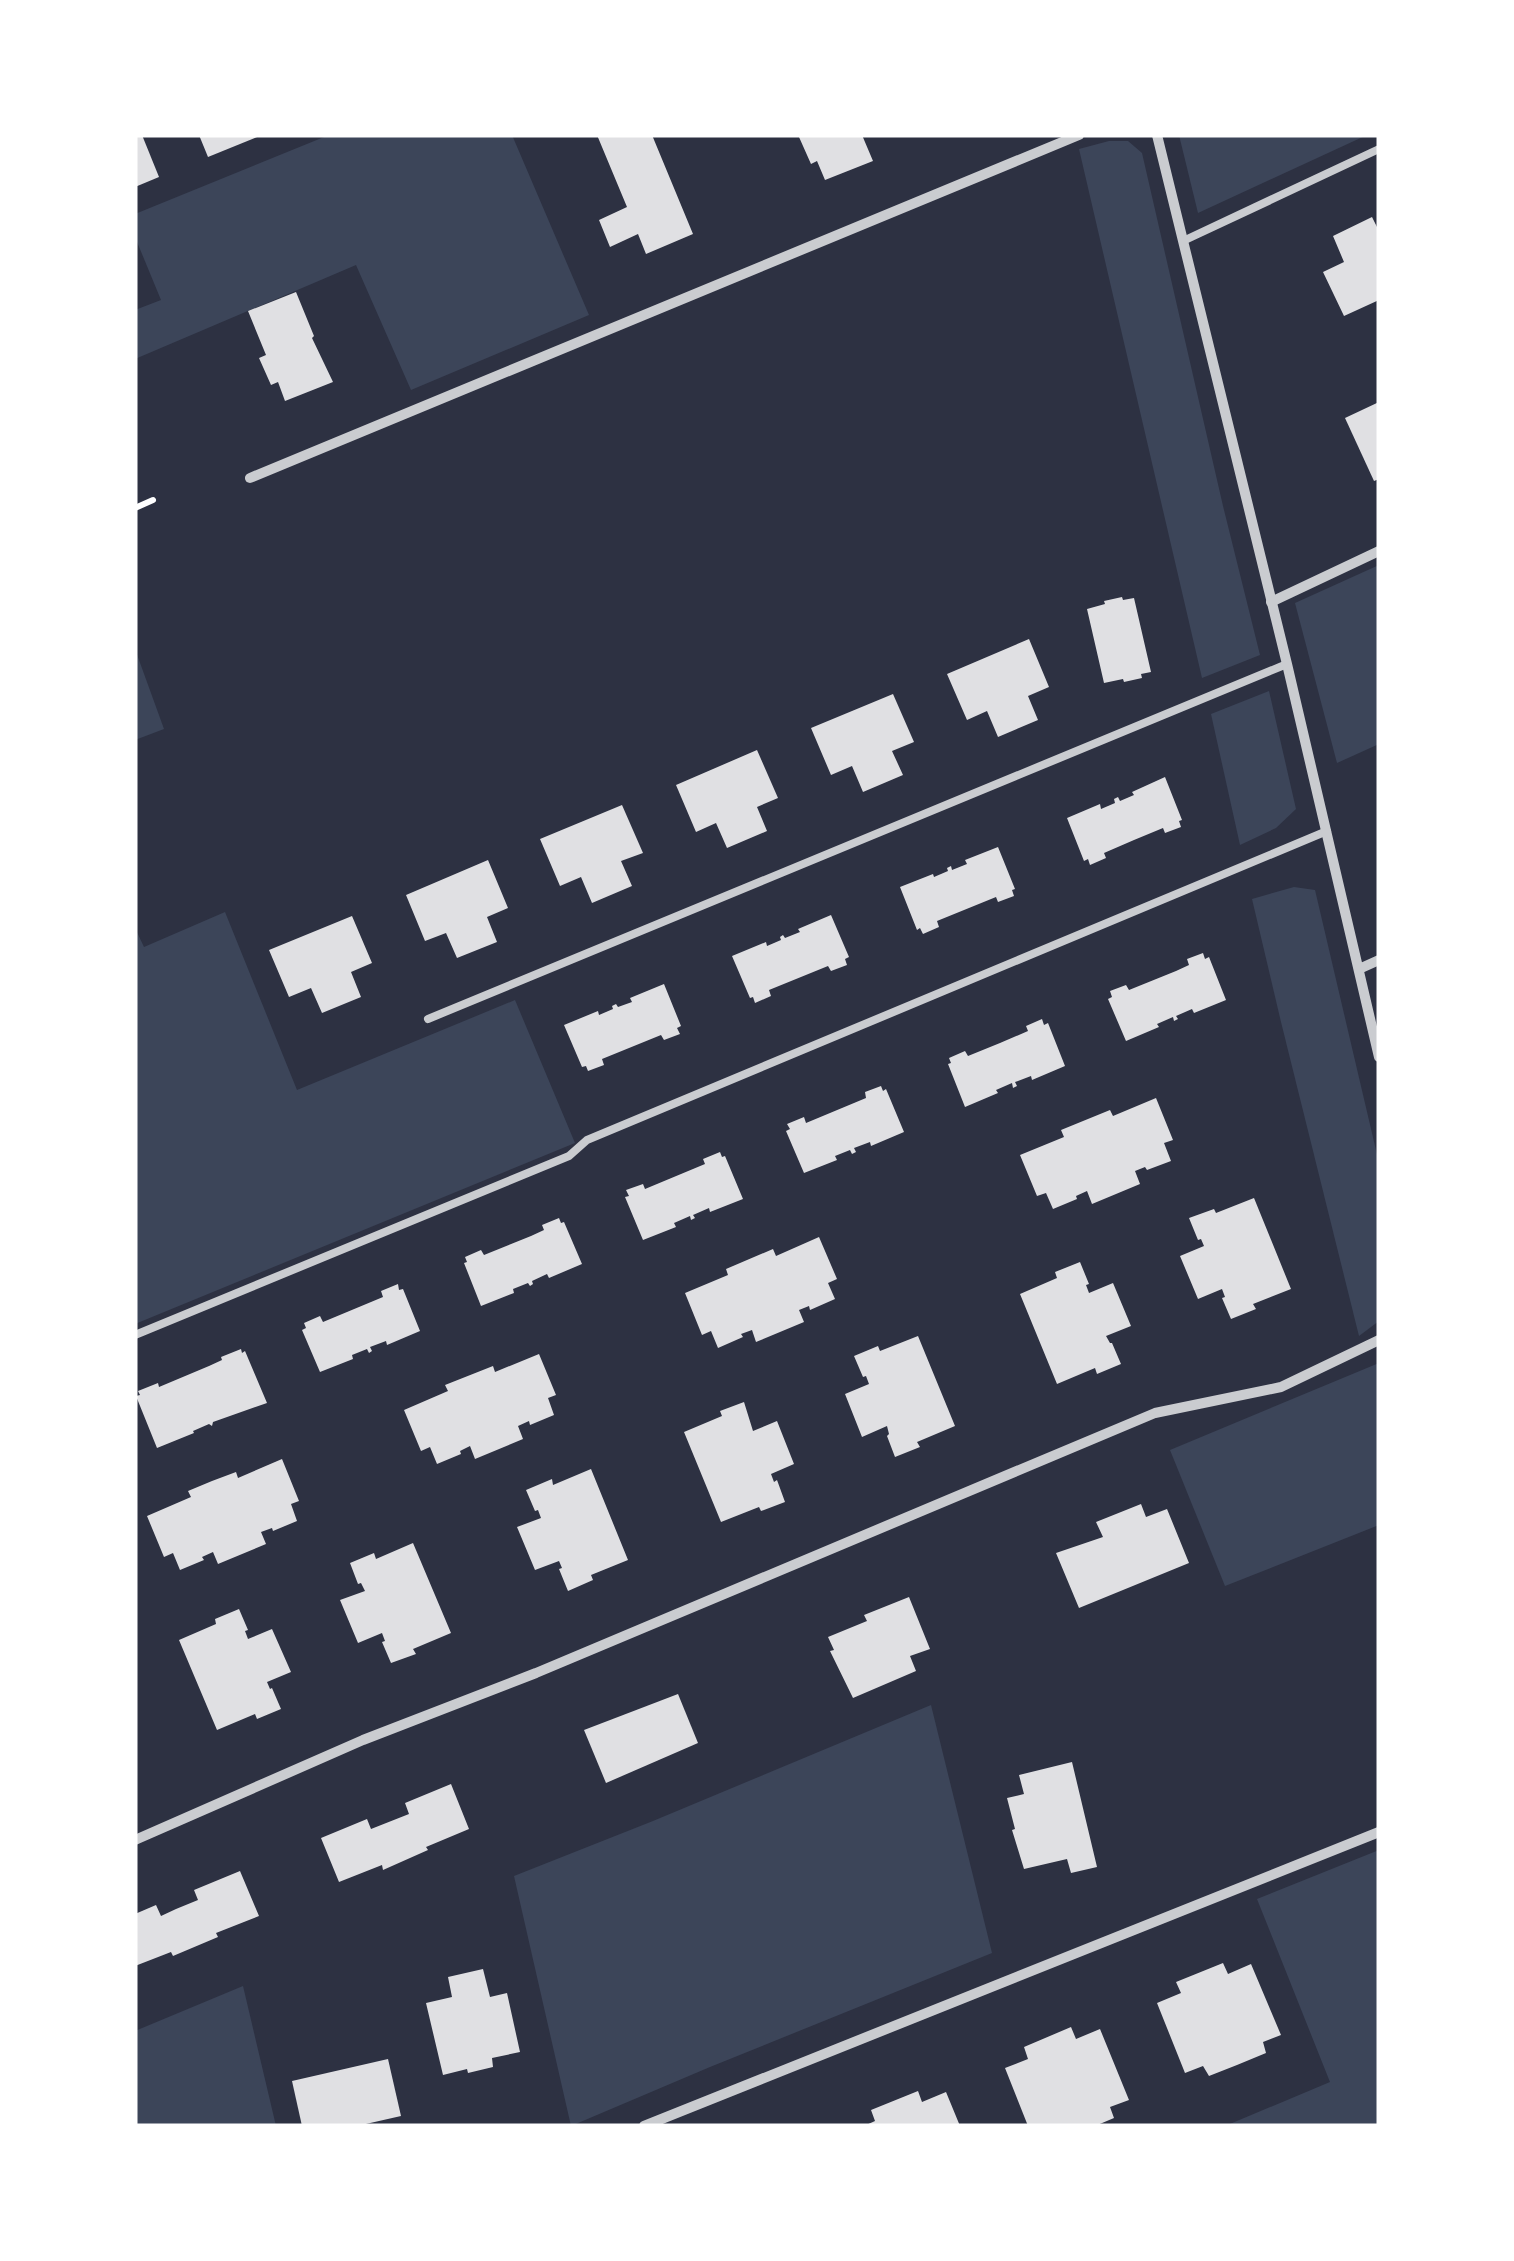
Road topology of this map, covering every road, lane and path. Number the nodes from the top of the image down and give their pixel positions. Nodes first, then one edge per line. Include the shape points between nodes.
1 (1079, 135) edge
2 (1157, 135) edge
3 (1379, 149) edge
4 (1182, 240) junction
5 (250, 478) dead end
6 (153, 500) dead end
7 (135, 508) edge
8 (1379, 551) edge
9 (1271, 602) junction
10 (1287, 664) junction
11 (1327, 830) junction
12 (1379, 960) edge
13 (1359, 969) junction
14 (428, 1019) dead end
15 (1379, 1057) edge
16 (135, 1335) edge
17 (1379, 1340) edge
18 (1379, 1832) edge
19 (135, 1840) edge
20 (644, 2126) edge

1 - 5 street
2 - 4 street
3 - 4 lane
4 - 9 street
6 - 7 path
8 - 9 street
9 - 10 street
10 - 11 street
10 - 14 lane
11 - 13 street
11 - 16 lane
12 - 13 street
13 - 15 street
17 - 19 street via 1281,1388 1155,1413
18 - 20 street

